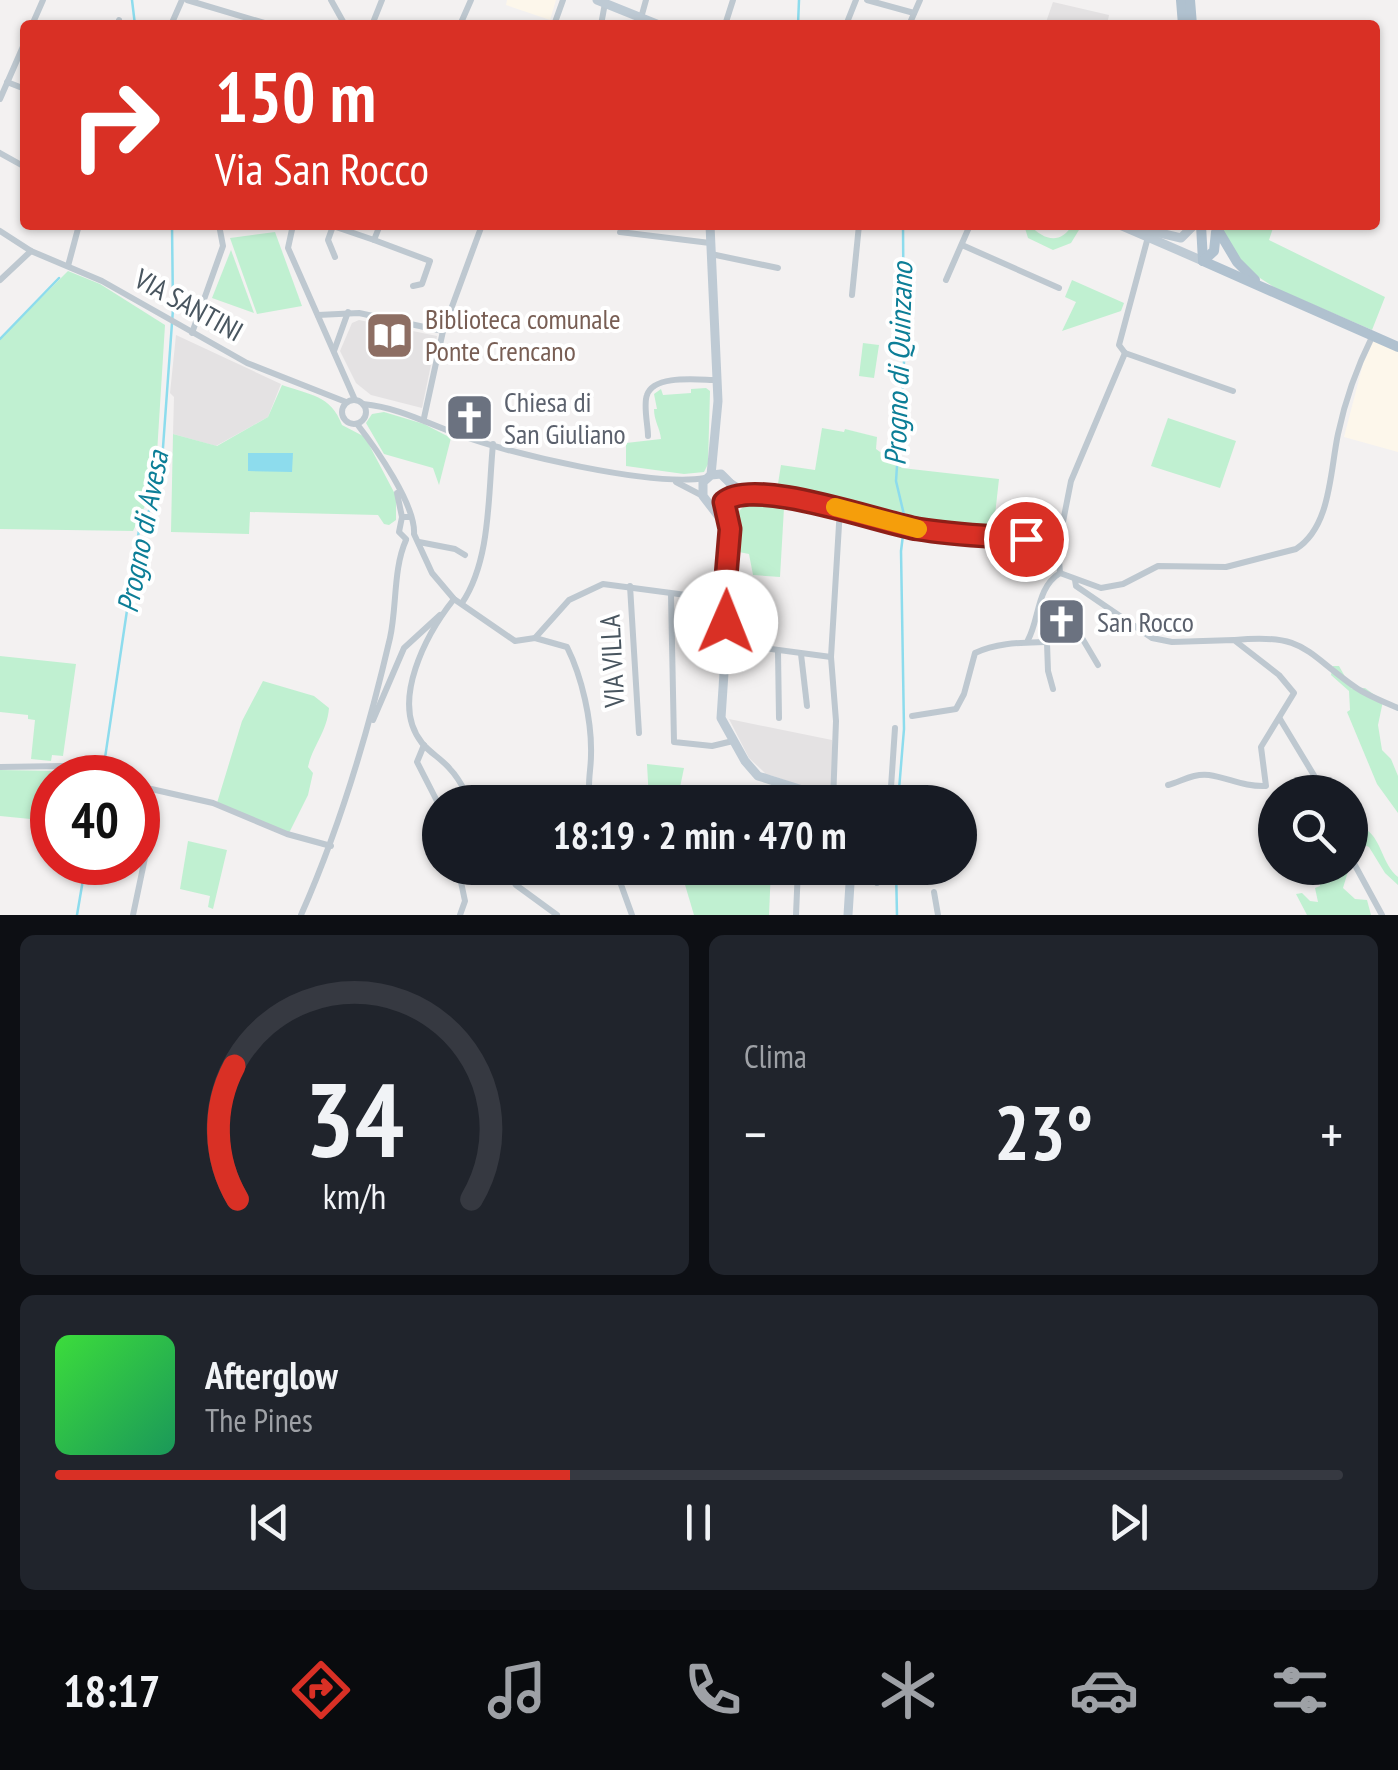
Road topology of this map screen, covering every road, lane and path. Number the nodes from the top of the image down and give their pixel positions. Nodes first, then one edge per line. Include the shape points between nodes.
1 (185, 0) edge
2 (646, 0) edge
3 (867, 0) edge
4 (920, 0) edge
5 (601, 2) edge
6 (914, 13) junction
7 (641, 18) junction
8 (254, 20) edge
9 (646, 20) edge
10 (911, 20) edge
11 (20, 53) edge
12 (7, 82) junction
13 (20, 87) edge
14 (0, 99) edge
15 (79, 230) edge
16 (221, 230) edge
17 (292, 230) edge
18 (332, 230) edge
19 (345, 230) edge
20 (378, 230) edge
21 (480, 230) edge
22 (858, 230) edge
23 (968, 230) edge
24 (1130, 230) edge
25 (1155, 230) edge
26 (1191, 230) edge
27 (1199, 230) edge
28 (1215, 230) edge
29 (1218, 230) edge
30 (0, 232) edge
31 (620, 232) dead end
32 (709, 236) edge
33 (374, 240) junction
34 (1146, 242) junction
35 (962, 245) junction
36 (32, 251) junction
37 (335, 256) dead end
38 (1203, 261) junction
39 (68, 266) junction
40 (778, 268) dead end
41 (0, 280) edge
42 (946, 280) dead end
43 (413, 286) dead end
44 (1059, 288) dead end
45 (1264, 288) junction
46 (852, 295) dead end
47 (348, 312) junction
48 (318, 315) junction
49 (443, 330) junction
50 (192, 333) junction
51 (1372, 337) junction
52 (1398, 347) edge
53 (334, 351) junction
54 (1124, 353) junction
55 (718, 380) junction
56 (1232, 391) dead end
57 (330, 396) junction
58 (348, 398) junction
59 (365, 408) junction
60 (424, 418) junction
61 (359, 422) junction
62 (648, 436) dead end
63 (494, 444) junction
64 (716, 446) junction
65 (709, 476) junction
66 (727, 479) junction
67 (670, 480) junction
68 (758, 494) junction
69 (706, 499) junction
70 (727, 500) junction
71 (840, 508) junction
72 (407, 517) junction
73 (416, 538) junction
74 (406, 540) junction
75 (728, 547) junction
76 (1058, 547) junction
77 (466, 555) dead end
78 (1060, 573) junction
79 (1075, 578) junction
80 (630, 586) junction
81 (670, 594) junction
82 (724, 600) junction
83 (458, 601) junction
84 (446, 610) junction
85 (535, 638) junction
86 (1028, 640) junction
87 (1234, 640) junction
88 (726, 643) junction
89 (1047, 643) junction
90 (778, 652) junction
91 (802, 654) junction
92 (831, 657) junction
93 (1098, 665) dead end
94 (1053, 689) dead end
95 (807, 706) dead end
96 (1398, 708) edge
97 (912, 716) dead end
98 (779, 718) dead end
99 (1280, 719) junction
100 (896, 728) dead end
101 (639, 734) dead end
102 (367, 735) junction
103 (734, 741) junction
104 (424, 745) junction
105 (0, 766) edge
106 (30, 766) edge
107 (1314, 775) edge
108 (429, 785) edge
109 (460, 785) edge
110 (588, 785) edge
111 (786, 785) edge
112 (832, 785) edge
113 (891, 785) edge
114 (1168, 785) dead end
115 (160, 791) edge
116 (331, 846) junction
117 (139, 885) edge
118 (461, 885) edge
119 (516, 885) edge
120 (621, 885) edge
121 (797, 885) edge
122 (850, 885) edge
123 (1366, 885) edge
124 (934, 892) dead end
125 (133, 915) edge
126 (301, 915) edge
127 (460, 915) edge
128 (557, 915) edge
129 (632, 915) edge
130 (796, 915) edge
131 (848, 915) edge
132 (938, 915) edge
133 (1382, 915) edge

1 - 8 street
2 - 7 street
3 - 6 street
4 - 6 street
5 - 7 street
6 - 10 street
7 - 9 street
11 - 12 street
12 - 13 street
12 - 14 street
15 - 39 street
16 - 50 street via 223,246
17 - 48 street via 288,248
18 - 37 street
19 - 33 street
20 - 33 street
21 - 49 street
22 - 46 street
23 - 35 street
24 - 34 street
25 - 26 street via 1181,238
27 - 38 main road
28 - 38 main road via 1216,244
29 - 45 main road
30 - 36 street, VIA SANTINI
31 - 32 street
32 - 40 street
32 - 55 street
33 - 43 street via 430,261 422,284
34 - 38 street
34 - 54 street via 1119,345
35 - 42 street
35 - 44 street
36 - 39 street, VIA SANTINI
36 - 41 street
38 - 45 main road
39 - 50 street, VIA SANTINI
45 - 51 main road
47 - 48 street
47 - 49 street
47 - 53 street
48 - 53 street
49 - 60 street
50 - 57 street, VIA SANTINI
51 - 52 main road
51 - 79 street via 1338,432 1320,520 1305,544 1226,567 1158,566 1110,587
53 - 58 street
54 - 56 street
54 - 76 street via 1072,481
55 - 62 street via 666,382 650,390
55 - 64 street
57 - 58 street, VIA SANTINI
57 - 58 street via 344,392
58 - 59 street, VIA SANTINI
58 - 61 street, VIA SANTINI via 345,420
59 - 60 street
59 - 61 street
60 - 63 street
61 - 72 street
63 - 67 street
63 - 83 street via 482,552 474,582
64 - 65 street
64 - 66 street
65 - 66 street
65 - 67 street
65 - 69 street via 702,487
66 - 68 street
66 - 70 street
67 - 69 street
68 - 70 street
68 - 71 street
69 - 70 street
69 - 75 street
70 - 75 street
71 - 76 street via 910,527
71 - 92 street
72 - 73 street
72 - 74 street via 399,532
73 - 74 street
73 - 77 street
73 - 83 street via 432,573
74 - 102 street
75 - 82 street
76 - 78 street
78 - 79 street
78 - 86 street via 1042,594
79 - 87 street via 1076,586 1152,638
80 - 81 street, VIA VILLA
80 - 85 street, VIA VILLA via 583,591
80 - 101 street, VIA VILLA
81 - 82 street, VIA VILLA
81 - 103 street via 674,742
82 - 88 street
83 - 84 street
83 - 85 street via 515,641
84 - 102 street via 404,648
84 - 104 street via 410,685 409,708
85 - 110 street via 568,646 576,664 591,752
86 - 89 street
86 - 97 street via 974,653 956,709
87 - 96 street via 1296,644
87 - 99 street via 1292,688 1294,698
88 - 90 street
88 - 103 street via 720,704
89 - 93 street via 1082,638
89 - 94 street
90 - 91 street
90 - 98 street
91 - 92 street
91 - 95 street
92 - 112 street
99 - 107 street
99 - 114 street via 1261,747 1266,786 1210,775
100 - 113 street
102 - 116 street
103 - 111 street via 758,776
104 - 108 street via 417,762
104 - 109 street
105 - 106 street
115 - 116 street
116 - 126 street
117 - 125 street
118 - 127 street
119 - 128 street
120 - 129 street
121 - 130 street
122 - 131 street
123 - 133 street
124 - 132 street

